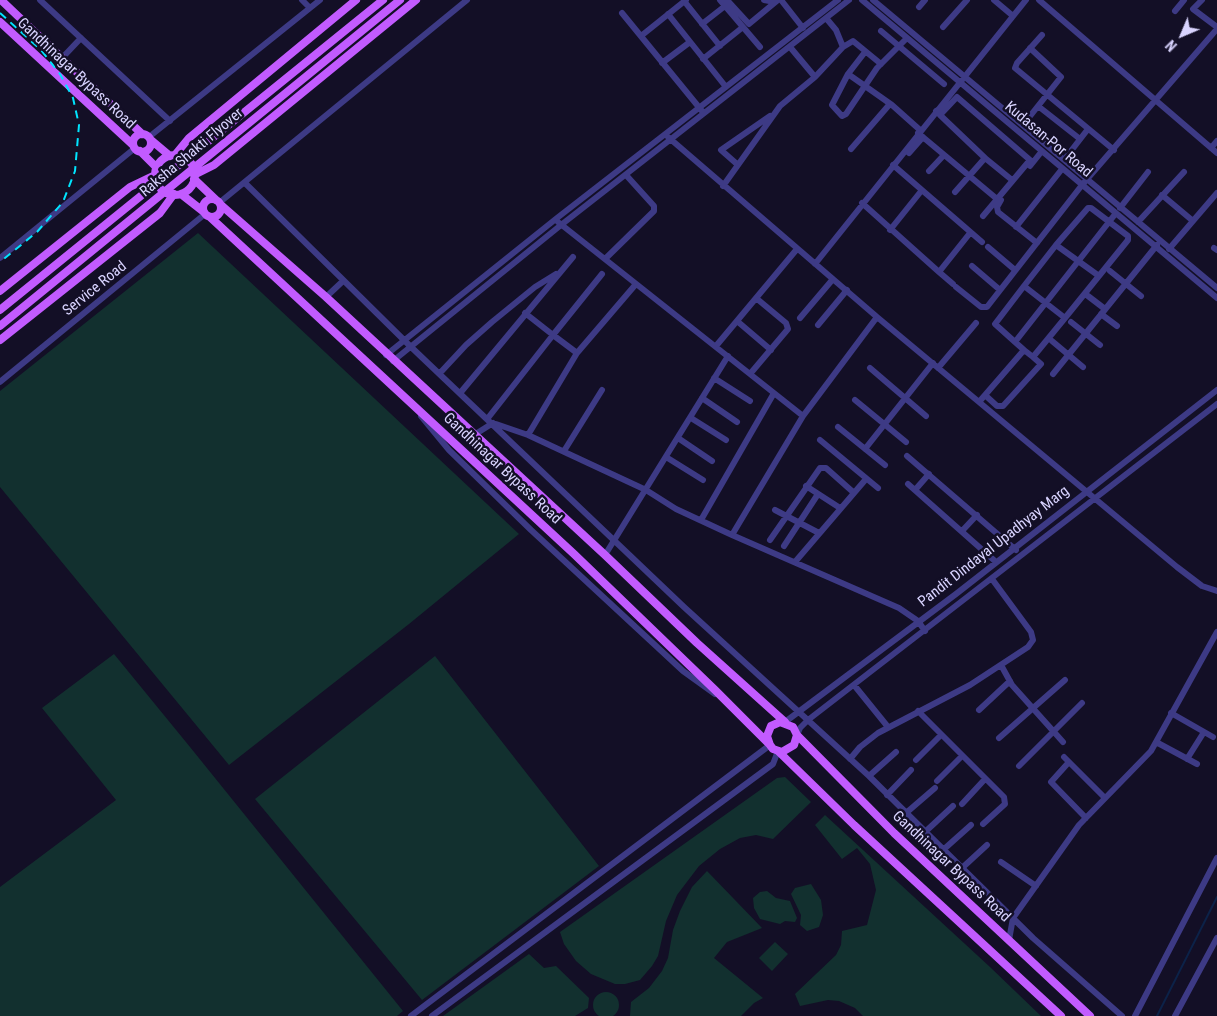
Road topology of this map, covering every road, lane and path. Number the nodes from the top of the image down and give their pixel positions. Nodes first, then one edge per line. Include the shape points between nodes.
1 (1, 0) edge
2 (40, 0) edge
3 (302, 0) edge
4 (320, 0) edge
5 (356, 0) edge
6 (383, 0) edge
7 (400, 0) edge
8 (416, 0) edge
9 (467, 0) edge
10 (720, 0) edge
11 (773, 0) edge
12 (838, 0) edge
13 (849, 0) edge
14 (862, 0) edge
15 (873, 0) edge
16 (925, 0) edge
17 (994, 0) edge
18 (1026, 0) edge
19 (1039, 0) edge
20 (1185, 0) edge
21 (1202, 0) edge
22 (685, 1) edge
23 (965, 1) edge
24 (728, 2) edge
25 (919, 7) dead end
26 (310, 8) junction
27 (1193, 9) junction
28 (1175, 11) dead end
29 (622, 13) dead end
30 (668, 14) junction
31 (1013, 16) junction
32 (826, 18) junction
33 (0, 22) edge
34 (702, 24) junction
35 (743, 27) junction
36 (943, 27) dead end
37 (803, 28) junction
38 (1217, 28) edge
39 (881, 31) dead end
40 (1042, 35) dead end
41 (641, 36) junction
42 (81, 38) junction
43 (908, 38) junction
44 (690, 42) junction
45 (720, 46) junction
46 (760, 47) dead end
47 (790, 47) junction
48 (843, 48) junction
49 (898, 48) junction
50 (1030, 48) junction
51 (865, 52) junction
52 (63, 57) junction
53 (703, 59) junction
54 (662, 62) junction
55 (881, 64) junction
56 (848, 74) junction
57 (815, 77) junction
58 (962, 79) junction
59 (944, 84) dead end
60 (864, 86) junction
61 (726, 87) junction
62 (1047, 95) junction
63 (1156, 102) junction
64 (889, 105) junction
65 (1038, 106) junction
66 (699, 108) junction
67 (938, 113) junction
68 (704, 114) junction
69 (773, 114) junction
70 (170, 121) junction
71 (1023, 125) junction
72 (1088, 129) junction
73 (665, 134) junction
74 (920, 134) junction
75 (147, 137) junction
76 (671, 140) junction
77 (1080, 140) junction
78 (1217, 141) edge
79 (136, 148) junction
80 (1211, 148) junction
81 (851, 149) dead end
82 (1114, 150) junction
83 (1042, 152) junction
84 (909, 153) dead end
85 (1217, 153) edge
86 (172, 155) junction
87 (944, 155) junction
88 (986, 158) junction
89 (1064, 160) junction
90 (738, 165) junction
91 (893, 165) junction
92 (1062, 169) junction
93 (156, 171) junction
94 (929, 171) dead end
95 (1148, 172) dead end
96 (1184, 172) dead end
97 (626, 175) junction
98 (194, 177) junction
99 (970, 177) junction
100 (1012, 180) junction
101 (1087, 180) junction
102 (245, 183) junction
103 (723, 186) junction
104 (1082, 186) junction
105 (922, 190) junction
106 (954, 192) dead end
107 (1217, 192) edge
108 (177, 194) junction
109 (1162, 195) junction
110 (997, 199) junction
111 (219, 202) junction
112 (862, 204) junction
113 (1118, 210) junction
114 (206, 215) junction
115 (983, 216) dead end
116 (556, 220) junction
117 (1193, 221) junction
118 (1109, 222) junction
119 (1138, 222) junction
120 (561, 225) junction
121 (1016, 226) junction
122 (890, 230) junction
123 (970, 233) junction
124 (982, 242) dead end
125 (1037, 243) junction
126 (1158, 244) junction
127 (1056, 245) junction
128 (988, 248) dead end
129 (797, 249) junction
130 (1170, 249) junction
131 (573, 257) dead end
132 (0, 258) edge
133 (605, 259) junction
134 (1078, 262) junction
135 (815, 264) junction
136 (972, 266) dead end
137 (1015, 270) junction
138 (1110, 271) dead end
139 (939, 272) junction
140 (558, 273) junction
141 (602, 274) dead end
142 (1098, 276) junction
143 (833, 279) junction
144 (343, 281) junction
145 (636, 284) junction
146 (1126, 284) junction
147 (1024, 286) junction
148 (1217, 288) edge
149 (848, 290) junction
150 (1000, 290) junction
151 (0, 291) edge
152 (1088, 296) dead end
153 (1141, 296) dead end
154 (326, 297) junction
155 (756, 298) junction
156 (1217, 298) edge
157 (1047, 303) junction
158 (0, 310) edge
159 (1103, 312) junction
160 (525, 313) junction
161 (877, 317) junction
162 (800, 318) dead end
163 (1068, 320) junction
164 (737, 321) junction
165 (976, 323) dead end
166 (818, 325) dead end
167 (0, 326) edge
168 (1117, 326) dead end
169 (1085, 333) junction
170 (554, 335) junction
171 (404, 339) junction
172 (0, 340) edge
173 (1052, 341) dead end
174 (1015, 342) junction
175 (1100, 345) dead end
176 (410, 346) junction
177 (716, 346) junction
178 (771, 350) junction
179 (1024, 350) junction
180 (577, 353) junction
181 (386, 355) junction
182 (1068, 355) junction
183 (728, 356) junction
184 (1033, 357) junction
185 (393, 361) junction
186 (935, 365) junction
187 (1084, 367) dead end
188 (870, 368) dead end
189 (440, 373) junction
190 (750, 374) junction
191 (1053, 374) dead end
192 (714, 378) junction
193 (0, 382) edge
194 (602, 390) dead end
195 (1217, 390) edge
196 (461, 392) junction
197 (774, 393) junction
198 (985, 395) junction
199 (702, 398) junction
200 (905, 398) junction
201 (855, 400) dead end
202 (750, 401) dead end
203 (979, 402) junction
204 (1217, 404) edge
205 (803, 416) junction
206 (926, 416) dead end
207 (690, 418) junction
208 (490, 420) junction
209 (737, 422) dead end
210 (885, 424) junction
211 (838, 426) dead end
212 (528, 435) junction
213 (474, 436) junction
214 (678, 438) junction
215 (726, 440) dead end
216 (820, 440) dead end
217 (906, 442) dead end
218 (865, 448) junction
219 (564, 451) junction
220 (907, 456) dead end
221 (666, 457) junction
222 (712, 461) dead end
223 (885, 465) dead end
224 (929, 474) junction
225 (866, 479) junction
226 (703, 480) dead end
227 (908, 484) dead end
228 (806, 486) junction
229 (878, 488) dead end
230 (646, 490) junction
231 (915, 490) junction
232 (1087, 490) junction
233 (853, 492) junction
234 (818, 494) junction
235 (1095, 500) junction
236 (840, 508) junction
237 (775, 510) dead end
238 (977, 515) junction
239 (786, 516) junction
240 (701, 520) junction
241 (798, 523) junction
242 (962, 531) junction
243 (818, 533) junction
244 (732, 536) junction
245 (614, 539) junction
246 (770, 540) dead end
247 (784, 546) dead end
248 (1014, 548) junction
249 (605, 555) junction
250 (1020, 557) junction
251 (795, 562) junction
252 (996, 562) junction
253 (992, 579) junction
254 (1217, 590) edge
255 (918, 621) junction
256 (925, 631) junction
257 (1217, 632) edge
258 (1001, 665) junction
259 (1065, 680) dead end
260 (1010, 681) junction
261 (854, 685) junction
262 (1082, 703) dead end
263 (1032, 708) junction
264 (979, 710) dead end
265 (798, 712) junction
266 (918, 712) junction
267 (1172, 713) junction
268 (808, 720) junction
269 (785, 722) junction
270 (888, 727) junction
271 (1054, 732) junction
272 (1204, 732) junction
273 (941, 734) junction
274 (797, 736) junction
275 (1213, 737) dead end
276 (999, 738) dead end
277 (1063, 742) dead end
278 (1156, 742) junction
279 (770, 746) junction
280 (778, 751) junction
281 (896, 752) dead end
282 (962, 756) junction
283 (850, 759) junction
284 (1187, 759) junction
285 (916, 760) dead end
286 (1196, 764) dead end
287 (1019, 766) dead end
288 (911, 770) dead end
289 (869, 776) junction
290 (986, 779) junction
291 (887, 794) junction
292 (1105, 798) junction
293 (962, 804) dead end
294 (953, 806) dead end
295 (906, 813) junction
296 (1086, 818) junction
297 (983, 824) dead end
298 (970, 825) dead end
299 (925, 832) junction
300 (987, 845) dead end
301 (943, 850) junction
302 (1217, 858) edge
303 (1001, 862) dead end
304 (962, 868) junction
305 (1036, 886) junction
306 (1013, 918) junction
307 (530, 928) junction
308 (538, 937) junction
309 (1217, 938) edge
310 (1009, 940) junction
311 (412, 1016) edge
312 (432, 1016) edge
313 (1061, 1016) edge
314 (1090, 1016) edge
315 (1122, 1016) edge
316 (1135, 1016) edge
317 (1175, 1016) edge

1 - 52 main road, Gandhinagar Bypass Road
2 - 42 street
3 - 26 street
4 - 26 street
5 - 86 main road
6 - 158 main road, Raksha Shakti Flyover
7 - 167 main road, Raksha Shakti Flyover
8 - 98 main road via 214,165
9 - 102 street
10 - 24 street
11 - 24 street via 749,24
11 - 37 street
12 - 37 street
13 - 32 street
14 - 43 street, Kudasan-Por Road
15 - 58 street, Kudasan-Por Road
16 - 25 street
17 - 31 street
18 - 31 street
19 - 63 street
20 - 27 street
20 - 28 street
21 - 27 street
22 - 30 street
22 - 34 street
23 - 36 street
24 - 34 street
24 - 35 street
26 - 70 street
27 - 38 street
29 - 41 street
30 - 41 street
30 - 44 street
31 - 58 street
32 - 47 street
32 - 48 street via 836,30
33 - 79 main road, Gandhinagar Bypass Road
34 - 45 street
35 - 45 street
35 - 46 street
37 - 61 street
38 - 63 street
39 - 49 street
40 - 50 street
41 - 54 street
42 - 52 street
42 - 70 street
43 - 49 street
43 - 58 street, Kudasan-Por Road
44 - 53 street
44 - 54 street
45 - 53 street
47 - 57 street
47 - 68 street
48 - 51 street via 853,41
48 - 57 street
49 - 55 street
49 - 59 street
50 - 62 street via 1060,75
50 - 62 street via 1015,68
51 - 55 street
51 - 56 street
52 - 75 main road, Gandhinagar Bypass Road
53 - 61 street
54 - 66 street
55 - 60 street
56 - 60 street
56 - 60 street via 832,105 840,115 846,114
57 - 69 street
58 - 67 street
58 - 71 street, Kudasan-Por Road
58 - 83 street, Kudasan-Por Road
60 - 64 street
61 - 66 street
62 - 65 street
62 - 72 street
63 - 80 street
63 - 82 street
64 - 74 street
64 - 81 street
65 - 71 street
65 - 77 street
66 - 68 street
66 - 73 street
67 - 74 street
67 - 88 street
67 - 100 street via 957,97 1030,160
68 - 76 street
69 - 90 street
69 - 90 street via 721,150
70 - 75 street
71 - 89 street, Kudasan-Por Road
72 - 77 street
72 - 82 street
73 - 76 street
73 - 116 street
74 - 84 street
74 - 87 street
74 - 91 street
75 - 79 main road via 135,137
75 - 79 main road via 149,149
75 - 86 main road, Gandhinagar Bypass Road
76 - 97 street
76 - 103 street
77 - 89 street
78 - 80 street
79 - 93 main road, Gandhinagar Bypass Road
79 - 132 street
80 - 85 street
82 - 101 street
83 - 92 street, Kudasan-Por Road
83 - 121 street via 996,208
86 - 93 main road via 164,158
86 - 98 main road via 189,162
87 - 94 street
87 - 99 street
88 - 99 street
88 - 100 street
89 - 101 street, Kudasan-Por Road
90 - 103 street
91 - 105 street
91 - 112 street
92 - 104 street, Kudasan-Por Road
92 - 121 street
93 - 108 main road via 160,187
93 - 151 main road via 130,187
95 - 113 street
96 - 109 street
97 - 120 street
97 - 133 street via 654,206 654,211
98 - 108 main road via 189,188
98 - 111 main road, Gandhinagar Bypass Road
99 - 106 street
99 - 110 street
100 - 110 street
101 - 104 street
101 - 113 street, Kudasan-Por Road
102 - 111 street
102 - 144 street
103 - 129 street
104 - 113 street, Kudasan-Por Road
104 - 125 street
105 - 122 street
105 - 123 street
107 - 117 street
108 - 114 main road, Gandhinagar Bypass Road
108 - 172 main road via 160,213
109 - 117 street
109 - 119 street
110 - 115 street
111 - 114 main road via 221,210 218,216
111 - 114 main road via 207,201 203,206
111 - 154 main road, Gandhinagar Bypass Road
112 - 122 street
112 - 135 street
113 - 118 street
113 - 119 street, Kudasan-Por Road
113 - 126 street, Kudasan-Por Road
114 - 193 street, Service Road
114 - 279 main road, Gandhinagar Bypass Road via 574,554
116 - 120 street
116 - 171 street
117 - 130 street
118 - 127 street via 1088,208
118 - 134 street
118 - 142 street via 1129,238
119 - 126 street, Kudasan-Por Road
120 - 133 street
120 - 176 street
121 - 125 street
122 - 139 street
123 - 124 street
123 - 139 street
125 - 137 street
126 - 130 street, Kudasan-Por Road
126 - 146 street
126 - 156 street, Kudasan-Por Road
127 - 134 street
127 - 147 street
128 - 137 street
129 - 135 street
129 - 155 street
130 - 148 street, Kudasan-Por Road
131 - 140 street
133 - 145 street
134 - 142 street
134 - 157 street
135 - 143 street
136 - 150 street
137 - 150 street
138 - 146 street
139 - 150 street via 983,308
140 - 160 street
140 - 189 street via 535,287 466,344
141 - 170 street
142 - 163 street
143 - 149 street
143 - 162 street
144 - 154 street
144 - 171 street
145 - 177 street
145 - 180 street
146 - 153 street
146 - 159 street
147 - 157 street
147 - 174 street via 995,324
149 - 161 street
149 - 166 street
152 - 159 street
154 - 181 main road, Gandhinagar Bypass Road
155 - 164 street
155 - 178 street via 788,326
157 - 163 street
157 - 174 street
159 - 168 street
159 - 169 street
160 - 170 street
160 - 196 street
161 - 186 street
161 - 205 street
163 - 169 street
163 - 184 street
164 - 177 street
164 - 178 street
165 - 186 street
169 - 175 street
169 - 182 street
170 - 180 street
170 - 208 street
171 - 176 street
171 - 181 street
173 - 182 street
174 - 179 street
176 - 185 street
176 - 189 street
177 - 183 street
178 - 190 street
179 - 184 street
179 - 198 street
180 - 212 street
181 - 185 main road, Gandhinagar Bypass Road
182 - 187 street
182 - 191 street
183 - 190 street
183 - 192 street
184 - 198 street via 1041,364 1003,406 997,406
185 - 213 main road, Gandhinagar Bypass Road
186 - 200 street
186 - 203 street
188 - 200 street
189 - 196 street
190 - 197 street
192 - 199 street
192 - 202 street
194 - 219 street
195 - 232 street, Pandit Dindayal Upadhyay Marg
196 - 208 street
197 - 205 street
197 - 240 street
198 - 203 street
199 - 207 street
199 - 209 street
200 - 206 street
200 - 210 street
201 - 210 street
203 - 232 street
204 - 235 street, Pandit Dindayal Upadhyay Marg
205 - 244 street
207 - 214 street
207 - 215 street
208 - 212 street
208 - 213 street
208 - 245 street
210 - 217 street
210 - 218 street
211 - 218 street
212 - 219 street
213 - 249 main road, Gandhinagar Bypass Road
214 - 221 street
214 - 222 street
216 - 225 street
218 - 223 street
219 - 230 street
220 - 224 street
221 - 226 street
221 - 230 street
224 - 231 street
224 - 238 street
225 - 229 street
225 - 233 street
227 - 231 street
228 - 233 street via 823,467
228 - 234 street
228 - 239 street
230 - 240 street
230 - 245 street
231 - 242 street
232 - 235 street
232 - 248 street, Pandit Dindayal Upadhyay Marg
233 - 236 street
234 - 236 street
234 - 241 street
235 - 250 street, Pandit Dindayal Upadhyay Marg
235 - 254 street via 1202,586
236 - 243 street
237 - 239 street
238 - 242 street
238 - 248 street
239 - 241 street
239 - 246 street
240 - 244 street
241 - 243 street
241 - 247 street
242 - 252 street
243 - 251 street
244 - 251 street
245 - 249 street
245 - 265 street
248 - 250 street
248 - 252 street, Pandit Dindayal Upadhyay Marg
249 - 269 main road, Gandhinagar Bypass Road
250 - 253 street, Pandit Dindayal Upadhyay Marg
251 - 255 street via 899,608
252 - 255 street, Pandit Dindayal Upadhyay Marg
253 - 256 street, Pandit Dindayal Upadhyay Marg
253 - 258 street via 1031,632 1033,640
255 - 256 street
255 - 265 street, Pandit Dindayal Upadhyay Marg
256 - 261 street, Pandit Dindayal Upadhyay Marg
257 - 267 street
258 - 260 street
258 - 266 street
259 - 263 street
260 - 263 street
260 - 264 street
261 - 268 street, Pandit Dindayal Upadhyay Marg
261 - 270 street
262 - 271 street
263 - 271 street
263 - 276 street
265 - 268 street
265 - 269 street, Pandit Dindayal Upadhyay Marg
266 - 270 street
266 - 273 street
267 - 272 street
267 - 278 street
268 - 274 street, Pandit Dindayal Upadhyay Marg
268 - 283 street
269 - 274 main road via 793,727
269 - 279 main road via 775,723 768,731
270 - 283 street
271 - 277 street
271 - 287 street
272 - 275 street
272 - 284 street
273 - 282 street
273 - 285 street
274 - 280 main road via 791,748
274 - 310 main road, Gandhinagar Bypass Road via 894,833
278 - 284 street
278 - 292 street
279 - 280 main road
279 - 307 street
280 - 308 street via 773,764
280 - 313 main road
281 - 289 street
282 - 290 street
282 - 295 street
283 - 289 street
284 - 286 street
288 - 291 street
289 - 291 street
290 - 293 street
290 - 297 street via 1006,801
291 - 295 street
292 - 296 street
292 - 296 street via 1066,760 1051,782
294 - 299 street
295 - 299 street
296 - 305 street
298 - 301 street
299 - 301 street
300 - 304 street
301 - 304 street
302 - 316 street
303 - 305 street
304 - 306 street
305 - 306 street
306 - 310 street
306 - 315 street
307 - 308 street
307 - 311 street
308 - 312 street
309 - 317 street
310 - 314 main road, Gandhinagar Bypass Road

